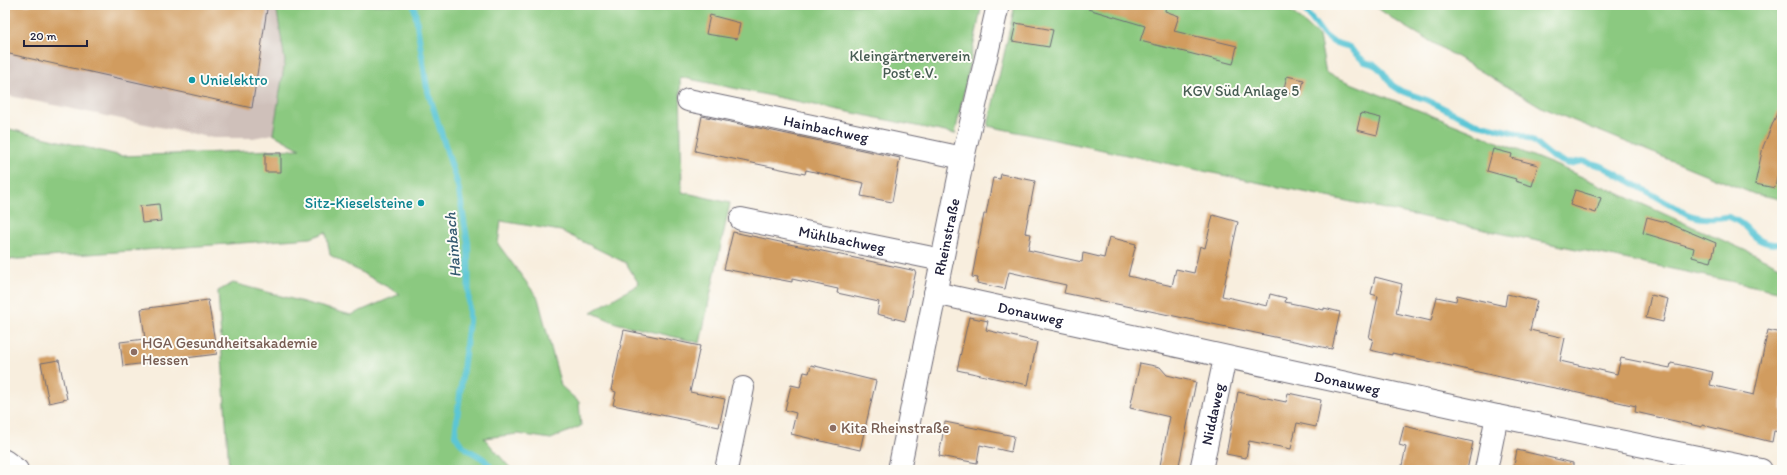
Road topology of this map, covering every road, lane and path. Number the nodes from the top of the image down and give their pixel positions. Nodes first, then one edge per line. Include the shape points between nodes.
1 (998, 5) edge
2 (688, 100) dead end
3 (963, 158) junction
4 (741, 219) dead end
5 (942, 260) junction
6 (935, 294) junction
7 (1224, 358) junction
8 (743, 388) dead end
9 (1497, 416) junction
10 (5, 460) edge
11 (17, 470) edge
12 (726, 470) edge
13 (899, 470) edge
14 (1201, 470) edge
15 (1486, 470) edge
16 (1761, 470) edge

1 - 3 street, Rheinstraße
2 - 3 street, Hainbachweg
3 - 5 street, Rheinstraße
4 - 5 street, Mühlbachweg
5 - 6 street, Rheinstraße
6 - 7 street, Donauweg
6 - 13 street, Rheinstraße
7 - 9 street, Donauweg
7 - 14 street, Niddaweg
8 - 12 street
9 - 15 street
9 - 16 street, Donauweg
10 - 11 street

